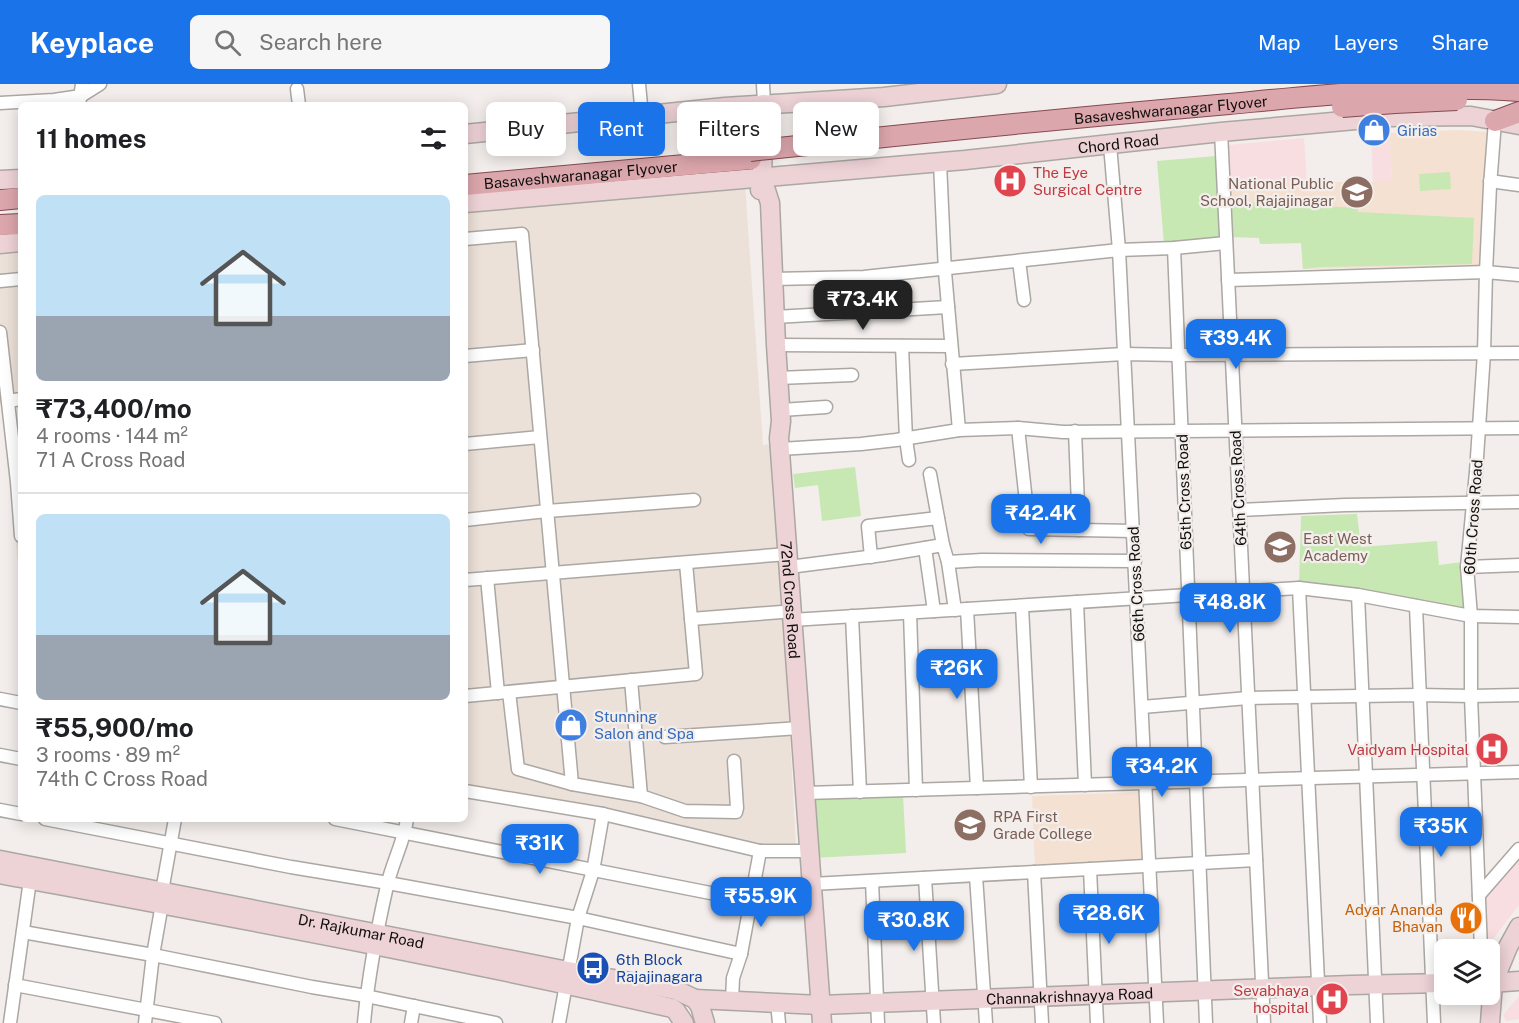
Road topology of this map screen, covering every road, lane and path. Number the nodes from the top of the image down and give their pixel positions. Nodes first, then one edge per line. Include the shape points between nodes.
1 (100, 84) edge
2 (639, 84) edge
3 (763, 84) edge
4 (997, 84) edge
5 (1389, 84) edge
6 (297, 89) dead end
7 (1519, 91) edge
8 (81, 95) edge
9 (298, 102) edge
10 (641, 102) edge
11 (764, 102) edge
12 (0, 103) edge
13 (781, 104) edge
14 (1519, 104) edge
15 (1519, 112) edge
16 (1389, 117) junction
17 (1495, 121) junction
18 (578, 123) edge
19 (1519, 125) edge
20 (1221, 132) junction
21 (468, 134) edge
22 (1110, 145) junction
23 (781, 152) edge
24 (781, 153) edge
25 (727, 156) edge
26 (741, 156) edge
27 (763, 156) edge
28 (940, 163) junction
29 (468, 174) edge
30 (762, 178) junction
31 (18, 179) edge
32 (0, 180) edge
33 (1490, 181) junction
34 (468, 185) edge
35 (1519, 185) edge
36 (18, 198) edge
37 (0, 200) edge
38 (468, 203) edge
39 (18, 211) edge
40 (0, 212) edge
41 (18, 224) edge
42 (0, 225) edge
43 (468, 239) edge
44 (18, 242) edge
45 (1226, 243) junction
46 (0, 244) edge
47 (1174, 249) junction
48 (1119, 250) junction
49 (1019, 261) junction
50 (945, 268) junction
51 (1486, 272) junction
52 (1519, 275) edge
53 (18, 279) edge
54 (773, 279) junction
55 (1228, 280) junction
56 (0, 281) edge
57 (1024, 300) dead end
58 (948, 307) junction
59 (775, 317) junction
60 (0, 332) edge
61 (776, 345) junction
62 (903, 346) junction
63 (951, 346) junction
64 (533, 350) junction
65 (1484, 353) junction
66 (1519, 353) edge
67 (1124, 354) junction
68 (1178, 355) junction
69 (1231, 355) junction
70 (468, 356) edge
71 (952, 364) junction
72 (852, 375) dead end
73 (778, 378) junction
74 (18, 399) edge
75 (8, 401) junction
76 (826, 406) dead end
77 (779, 428) junction
78 (1018, 428) junction
79 (1519, 428) edge
80 (1479, 429) junction
81 (959, 430) junction
82 (1128, 430) junction
83 (1182, 430) junction
84 (1235, 430) junction
85 (1075, 431) junction
86 (540, 437) junction
87 (906, 439) junction
88 (468, 444) edge
89 (909, 460) dead end
90 (930, 474) dead end
91 (18, 475) edge
92 (694, 500) dead end
93 (1474, 502) junction
94 (1519, 502) edge
95 (1239, 510) junction
96 (547, 511) junction
97 (938, 518) junction
98 (468, 520) edge
99 (1079, 530) junction
100 (1133, 531) junction
101 (943, 545) junction
102 (925, 548) junction
103 (871, 557) junction
104 (788, 561) junction
105 (1134, 561) junction
106 (948, 562) junction
107 (686, 563) junction
108 (1519, 564) edge
109 (1467, 567) junction
110 (553, 572) junction
111 (487, 578) junction
112 (468, 580) edge
113 (1299, 588) junction
114 (1243, 592) junction
115 (1188, 595) junction
116 (1358, 595) junction
117 (1136, 598) junction
118 (1077, 602) junction
119 (1022, 606) junction
120 (1416, 606) junction
121 (961, 610) junction
122 (934, 611) junction
123 (910, 613) junction
124 (787, 616) junction
125 (852, 616) junction
126 (1470, 616) junction
127 (1519, 617) edge
128 (691, 619) junction
129 (631, 680) junction
130 (563, 686) junction
131 (503, 692) junction
132 (1419, 695) junction
133 (1519, 695) edge
134 (468, 696) edge
135 (1471, 696) junction
136 (1304, 697) junction
137 (1362, 697) junction
138 (1248, 698) junction
139 (0, 699) edge
140 (18, 702) edge
141 (1193, 702) junction
142 (1142, 706) junction
143 (800, 728) junction
144 (665, 737) dead end
145 (0, 755) edge
146 (18, 758) edge
147 (734, 761) dead end
148 (1519, 771) edge
149 (1474, 773) junction
150 (1423, 775) junction
151 (1366, 777) junction
152 (1308, 778) junction
153 (1252, 780) junction
154 (1196, 782) junction
155 (1145, 783) junction
156 (572, 784) junction
157 (1085, 785) junction
158 (1030, 787) junction
159 (977, 788) junction
160 (916, 790) junction
161 (468, 792) edge
162 (860, 792) junction
163 (805, 794) junction
164 (641, 796) junction
165 (0, 810) edge
166 (18, 813) edge
167 (603, 814) junction
168 (61, 822) edge
169 (174, 822) edge
170 (351, 822) edge
171 (407, 822) edge
172 (405, 832) junction
173 (171, 843) junction
174 (1519, 849) edge
175 (760, 851) junction
176 (809, 851) junction
177 (0, 860) edge
178 (1256, 861) junction
179 (1200, 863) junction
180 (1150, 866) junction
181 (1090, 869) junction
182 (593, 871) junction
183 (1034, 872) junction
184 (0, 874) edge
185 (976, 876) junction
186 (925, 878) junction
187 (30, 880) junction
188 (872, 881) junction
189 (387, 883) junction
190 (812, 884) junction
191 (1479, 895) junction
192 (162, 897) junction
193 (751, 901) junction
194 (1519, 912) edge
195 (578, 918) junction
196 (1519, 927) edge
197 (23, 932) junction
198 (377, 939) junction
199 (1435, 939) edge
200 (1481, 939) edge
201 (1499, 939) edge
202 (741, 954) junction
203 (153, 955) junction
204 (1500, 961) edge
205 (567, 978) junction
206 (1519, 981) edge
207 (1500, 982) edge
208 (1434, 983) edge
209 (1375, 985) junction
210 (15, 986) junction
211 (1318, 986) junction
212 (1263, 988) junction
213 (1205, 991) junction
214 (1156, 992) junction
215 (1096, 994) junction
216 (366, 996) junction
217 (1041, 997) junction
218 (695, 999) junction
219 (985, 999) junction
220 (732, 1001) junction
221 (932, 1001) junction
222 (777, 1003) junction
223 (877, 1003) junction
224 (1436, 1005) edge
225 (1485, 1005) edge
226 (1490, 1005) edge
227 (414, 1006) junction
228 (821, 1014) edge
229 (145, 1017) edge
230 (680, 1017) edge
231 (465, 1020) edge
232 (10, 1023) edge
233 (216, 1023) edge
234 (364, 1023) edge
235 (411, 1023) edge
236 (496, 1023) edge
237 (559, 1023) edge
238 (705, 1023) edge
239 (779, 1023) edge
240 (878, 1023) edge
241 (934, 1023) edge
242 (986, 1023) edge
243 (1042, 1023) edge
244 (1097, 1023) edge
245 (1157, 1023) edge
246 (1206, 1023) edge
247 (1264, 1023) edge
248 (1320, 1023) edge
249 (1377, 1023) edge
250 (1434, 1023) edge
251 (1482, 1023) edge
252 (1490, 1023) edge

1 - 8 street
2 - 10 street
3 - 11 street
4 - 13 street
5 - 16 street
6 - 9 street
7 - 23 main road, Basaveshwaranagar Flyover, bridge via 1418,87 1106,115
8 - 12 street
14 - 24 main road, Basaveshwaranagar Flyover, bridge via 1450,100 1395,103
15 - 17 main road
16 - 17 street, Chord Road via 1471,117
16 - 20 street, Chord Road
17 - 19 street, Chord Road
17 - 33 street, 60th Cross Road
18 - 21 street
20 - 22 street, Chord Road
20 - 45 street, 64th Cross Road
22 - 28 street, Chord Road
22 - 48 street, 66th Cross Road
25 - 29 main road, Basaveshwaranagar Flyover
26 - 34 main road, Basaveshwaranagar Flyover
27 - 30 street
28 - 30 street, Chord Road
28 - 50 street
30 - 38 street, Chord Road
30 - 54 street, 72nd Cross Road via 770,203
30 - 77 street via 758,203
31 - 32 street
33 - 35 street
33 - 51 street, 60th Cross Road
36 - 37 main road
39 - 40 main road
41 - 42 main road
43 - 64 street via 522,234
44 - 46 street
45 - 47 street
45 - 55 street, 64th Cross Road
47 - 48 street
47 - 68 street, 65th Cross Road
48 - 49 street
48 - 67 street, 66th Cross Road
49 - 50 street
49 - 57 street
50 - 54 street
50 - 58 street
51 - 52 street
51 - 55 street
51 - 65 street, 60th Cross Road
53 - 56 street
54 - 59 street, 72nd Cross Road
55 - 69 street, 64th Cross Road
58 - 59 street
58 - 63 street
59 - 61 street, 72nd Cross Road
60 - 75 street
61 - 62 street
61 - 73 street, 72nd Cross Road
62 - 63 street
62 - 87 street
63 - 71 street
64 - 70 street
64 - 86 street
65 - 66 street
65 - 69 street
65 - 80 street, 60th Cross Road
67 - 68 street
67 - 71 street
67 - 82 street, 66th Cross Road
68 - 69 street
68 - 83 street, 65th Cross Road
69 - 84 street, 64th Cross Road
71 - 81 street
72 - 73 street
73 - 77 street, 72nd Cross Road
74 - 75 street
75 - 91 street
76 - 77 street
77 - 87 street via 861,444
77 - 104 street, 72nd Cross Road
78 - 81 street
78 - 85 street
78 - 99 street via 1029,528
79 - 80 street
80 - 84 street
80 - 93 street, 60th Cross Road
81 - 87 street
82 - 83 street
82 - 85 street
82 - 100 street, 66th Cross Road
83 - 84 street
83 - 115 street, 65th Cross Road
84 - 95 street, 64th Cross Road
85 - 99 street
86 - 88 street
86 - 96 street
87 - 89 street
90 - 97 street
92 - 96 street
93 - 94 street
93 - 95 street
93 - 109 street, 60th Cross Road
95 - 114 street, 64th Cross Road
96 - 98 street
96 - 110 street
97 - 101 street
97 - 103 street via 868,526
99 - 100 street
100 - 105 street, 66th Cross Road
101 - 102 street
101 - 106 street
102 - 103 street
102 - 122 street
103 - 104 street
104 - 107 street via 751,557
104 - 124 street, 72nd Cross Road
105 - 106 street
105 - 117 street, 66th Cross Road
106 - 121 street
107 - 110 street
107 - 128 street
108 - 109 street
109 - 126 street, 60th Cross Road
110 - 111 street
110 - 130 street
111 - 112 street
111 - 131 street
113 - 114 street
113 - 116 street
113 - 136 street
114 - 115 street
114 - 138 street, 64th Cross Road
115 - 117 street
115 - 141 street, 65th Cross Road
116 - 120 street
116 - 137 street
117 - 118 street
117 - 142 street, 66th Cross Road
118 - 119 street
118 - 157 street
119 - 121 street
119 - 158 street
120 - 126 street
120 - 132 street
121 - 122 street
121 - 159 street
122 - 123 street
123 - 125 street
123 - 160 street
124 - 125 street
124 - 128 street
124 - 143 street, 72nd Cross Road
125 - 162 street
126 - 127 street
126 - 135 street, 60th Cross Road
128 - 129 street via 696,674
129 - 130 street
129 - 164 street
130 - 131 street
130 - 156 street
131 - 134 street
131 - 156 street via 518,769
132 - 135 street
132 - 137 street
132 - 150 street
133 - 135 street
135 - 149 street, 60th Cross Road
136 - 137 street
136 - 138 street
136 - 152 street
137 - 151 street
138 - 141 street
138 - 153 street, 64th Cross Road
139 - 140 street
141 - 142 street
141 - 154 street, 65th Cross Road
142 - 155 street, 66th Cross Road
143 - 144 street
143 - 163 street, 72nd Cross Road
145 - 146 street
147 - 164 street via 736,812 686,811
148 - 149 street
149 - 150 street
149 - 191 street, 60th Cross Road
150 - 151 street
150 - 199 street
151 - 152 street
151 - 209 street
152 - 153 street
152 - 211 street
153 - 154 street
153 - 178 street, 64th Cross Road
154 - 155 street
154 - 179 street, 65th Cross Road
155 - 157 street
155 - 180 street, 66th Cross Road
156 - 164 street
157 - 158 street
158 - 159 street
159 - 160 street
160 - 162 street
161 - 167 street
162 - 163 street
163 - 176 street, 72nd Cross Road
165 - 166 street
167 - 175 street
167 - 182 street
168 - 173 street
169 - 173 street
170 - 172 street
171 - 172 street
172 - 182 street
172 - 189 street
173 - 189 street
173 - 192 street
174 - 191 street
175 - 176 street
175 - 193 street
176 - 190 street, 72nd Cross Road
177 - 192 street, Dr. Rajkumar Road
178 - 179 street
178 - 212 street, 64th Cross Road
179 - 180 street
179 - 213 street, 65th Cross Road
180 - 181 street
180 - 214 street, 66th Cross Road
181 - 183 street
181 - 215 street
182 - 193 street
182 - 195 street
183 - 185 street
183 - 217 street
184 - 187 street, Dr. Rajkumar Road
185 - 186 street
185 - 219 street
186 - 188 street
186 - 221 street
187 - 192 street, Dr. Rajkumar Road
187 - 197 street
188 - 190 street
188 - 223 street
189 - 195 street
189 - 198 street
190 - 228 street, 72nd Cross Road
191 - 200 street, 60th Cross Road
192 - 198 street, Dr. Rajkumar Road
192 - 203 street
193 - 202 street
194 - 201 street
195 - 202 street
195 - 205 street
196 - 204 street
197 - 203 street
197 - 210 street
198 - 205 street, Dr. Rajkumar Road
198 - 216 street
202 - 220 street via 733,978
203 - 216 street
203 - 229 street
205 - 218 street, Dr. Rajkumar Road via 676,990
205 - 230 street, Dr. Rajkumar Road via 672,1008
205 - 237 street
206 - 207 street
208 - 209 street, Channakrishnayya Road
209 - 211 street, Channakrishnayya Road
209 - 249 street
210 - 229 street
210 - 232 street
211 - 212 street, Channakrishnayya Road
211 - 248 street
212 - 213 street, Channakrishnayya Road
212 - 247 street, 64th Cross Road
213 - 214 street, Channakrishnayya Road
213 - 246 street, 65th Cross Road
214 - 215 street, Channakrishnayya Road
214 - 245 street, 66th Cross Road
215 - 217 street, Channakrishnayya Road
215 - 244 street
216 - 227 street
216 - 234 street
217 - 219 street, Channakrishnayya Road
217 - 243 street
218 - 220 street, Channakrishnayya Road
218 - 230 street
218 - 238 street
219 - 221 street, Channakrishnayya Road
219 - 242 street
220 - 222 street, Channakrishnayya Road
221 - 223 street, Channakrishnayya Road
221 - 241 street
222 - 228 street, Channakrishnayya Road
222 - 239 street
223 - 228 street, Channakrishnayya Road
223 - 240 street
224 - 250 street
225 - 251 street
226 - 252 street
227 - 231 street
227 - 235 street
229 - 233 street
231 - 236 street

